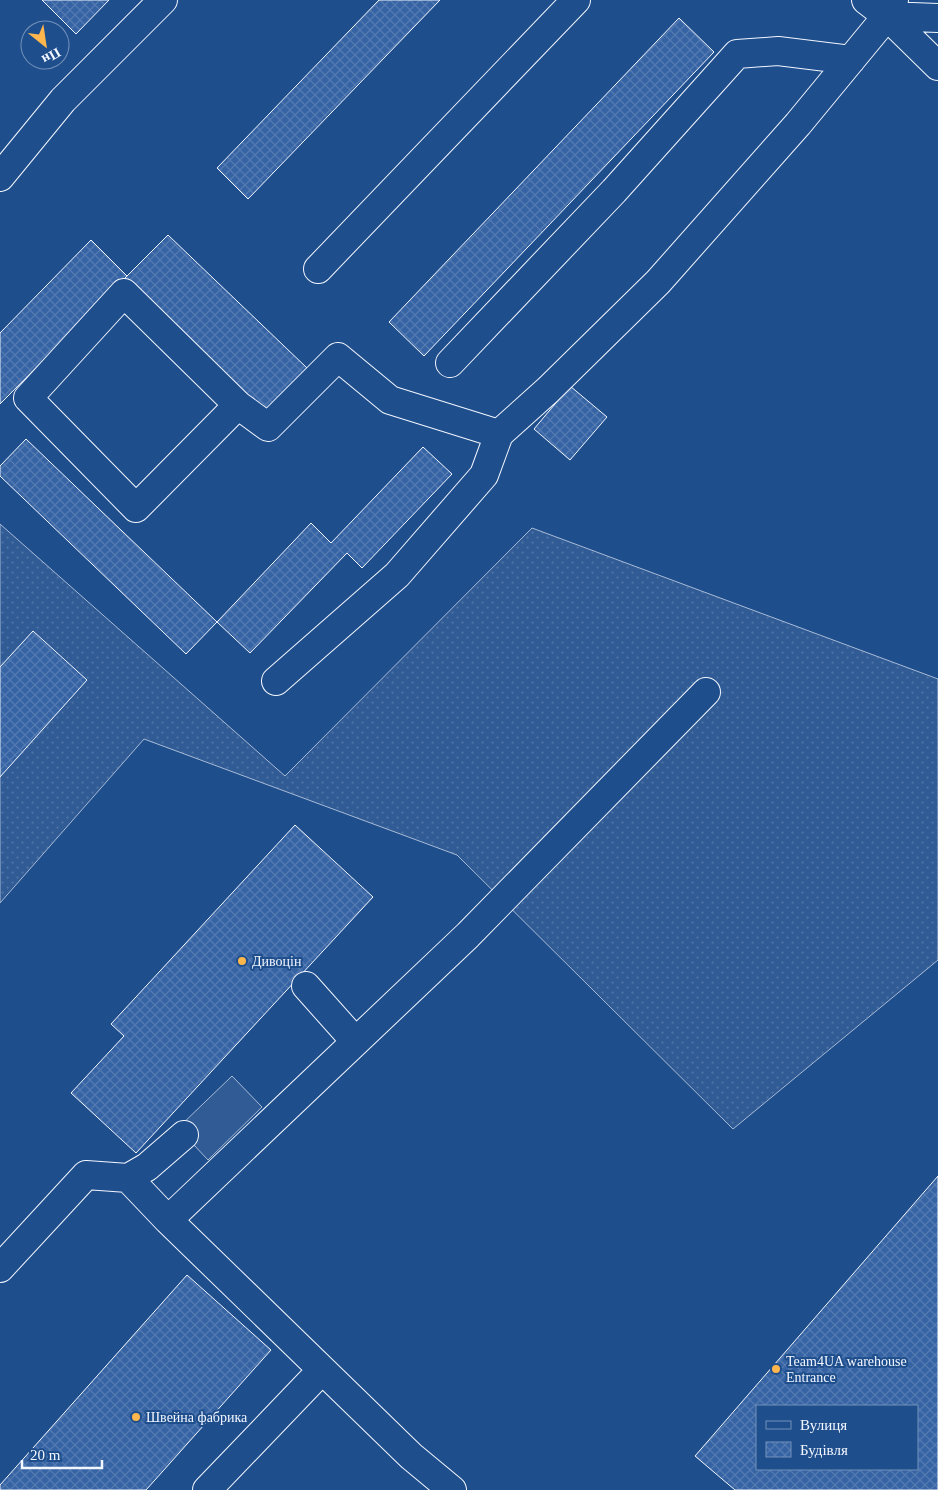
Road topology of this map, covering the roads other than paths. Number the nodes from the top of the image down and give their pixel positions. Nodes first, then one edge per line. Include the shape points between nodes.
1 (163, 0) edge
2 (576, 0) edge
3 (882, 5) edge
4 (938, 18) edge
5 (851, 60) junction
6 (938, 66) edge
7 (0, 177) edge
8 (318, 269) dead end
9 (450, 364) dead end
10 (238, 405) junction
11 (499, 434) junction
12 (276, 681) dead end
13 (706, 692) dead end
14 (306, 986) dead end
15 (355, 1041) junction
16 (184, 1135) dead end
17 (128, 1178) junction
18 (168, 1220) junction
19 (0, 1268) edge
20 (322, 1370) junction
21 (207, 1490) edge
22 (452, 1490) edge

1 - 7 street via 63,100
2 - 8 street
3 - 4 street
3 - 5 street
3 - 6 street
5 - 9 street via 778,51 738,54
5 - 11 street via 658,282
10 - 10 street via 124,293 28,398 136,508
10 - 11 street via 268,426 338,357 390,400
11 - 12 street via 484,475 396,575
13 - 15 street via 468,935
14 - 15 street
15 - 18 street via 243,1137
16 - 17 street
17 - 18 street
17 - 19 street via 86,1175
18 - 20 street
20 - 21 street
20 - 22 street via 411,1456

